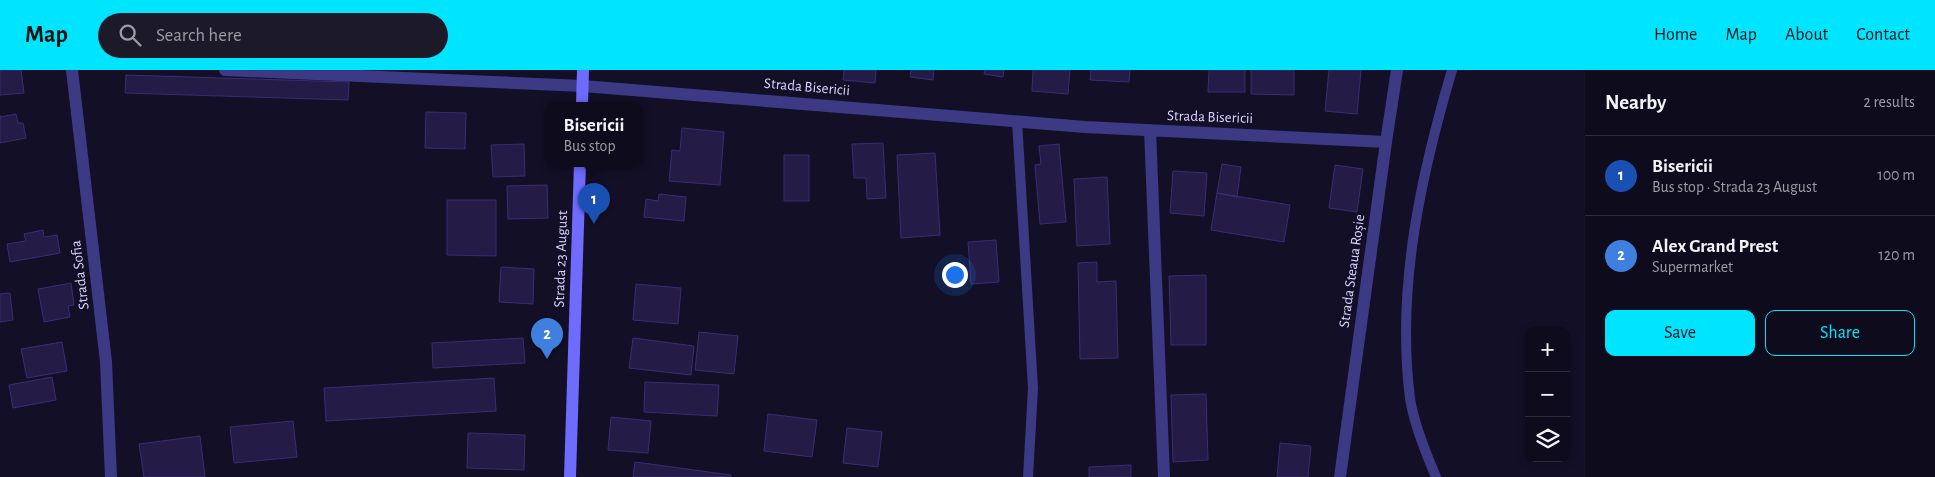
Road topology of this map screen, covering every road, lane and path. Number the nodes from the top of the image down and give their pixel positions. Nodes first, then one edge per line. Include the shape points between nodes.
1 (225, 70) edge
2 (583, 70) edge
3 (1397, 70) edge
4 (1452, 70) edge
5 (75, 71) edge
6 (583, 86) junction
7 (582, 102) edge
8 (1017, 121) junction
9 (1150, 130) junction
10 (1386, 142) junction
11 (580, 167) edge
12 (111, 477) edge
13 (570, 477) edge
14 (1028, 477) edge
15 (1164, 477) edge
16 (1340, 477) edge
17 (1436, 477) edge

1 - 6 street, Strada Bisericii
2 - 6 main road
3 - 10 street, Strada Steaua Roșie
4 - 17 lane via 1416,221 1405,333 1410,400
5 - 12 street, Strada Sofia via 106,362
6 - 7 main road
6 - 8 street, Strada Bisericii
8 - 9 street, Strada Bisericii
8 - 14 lane via 1033,388
9 - 10 street, Strada Bisericii
9 - 15 street
10 - 16 street, Strada Steaua Roșie
11 - 13 main road, Strada 23 August

